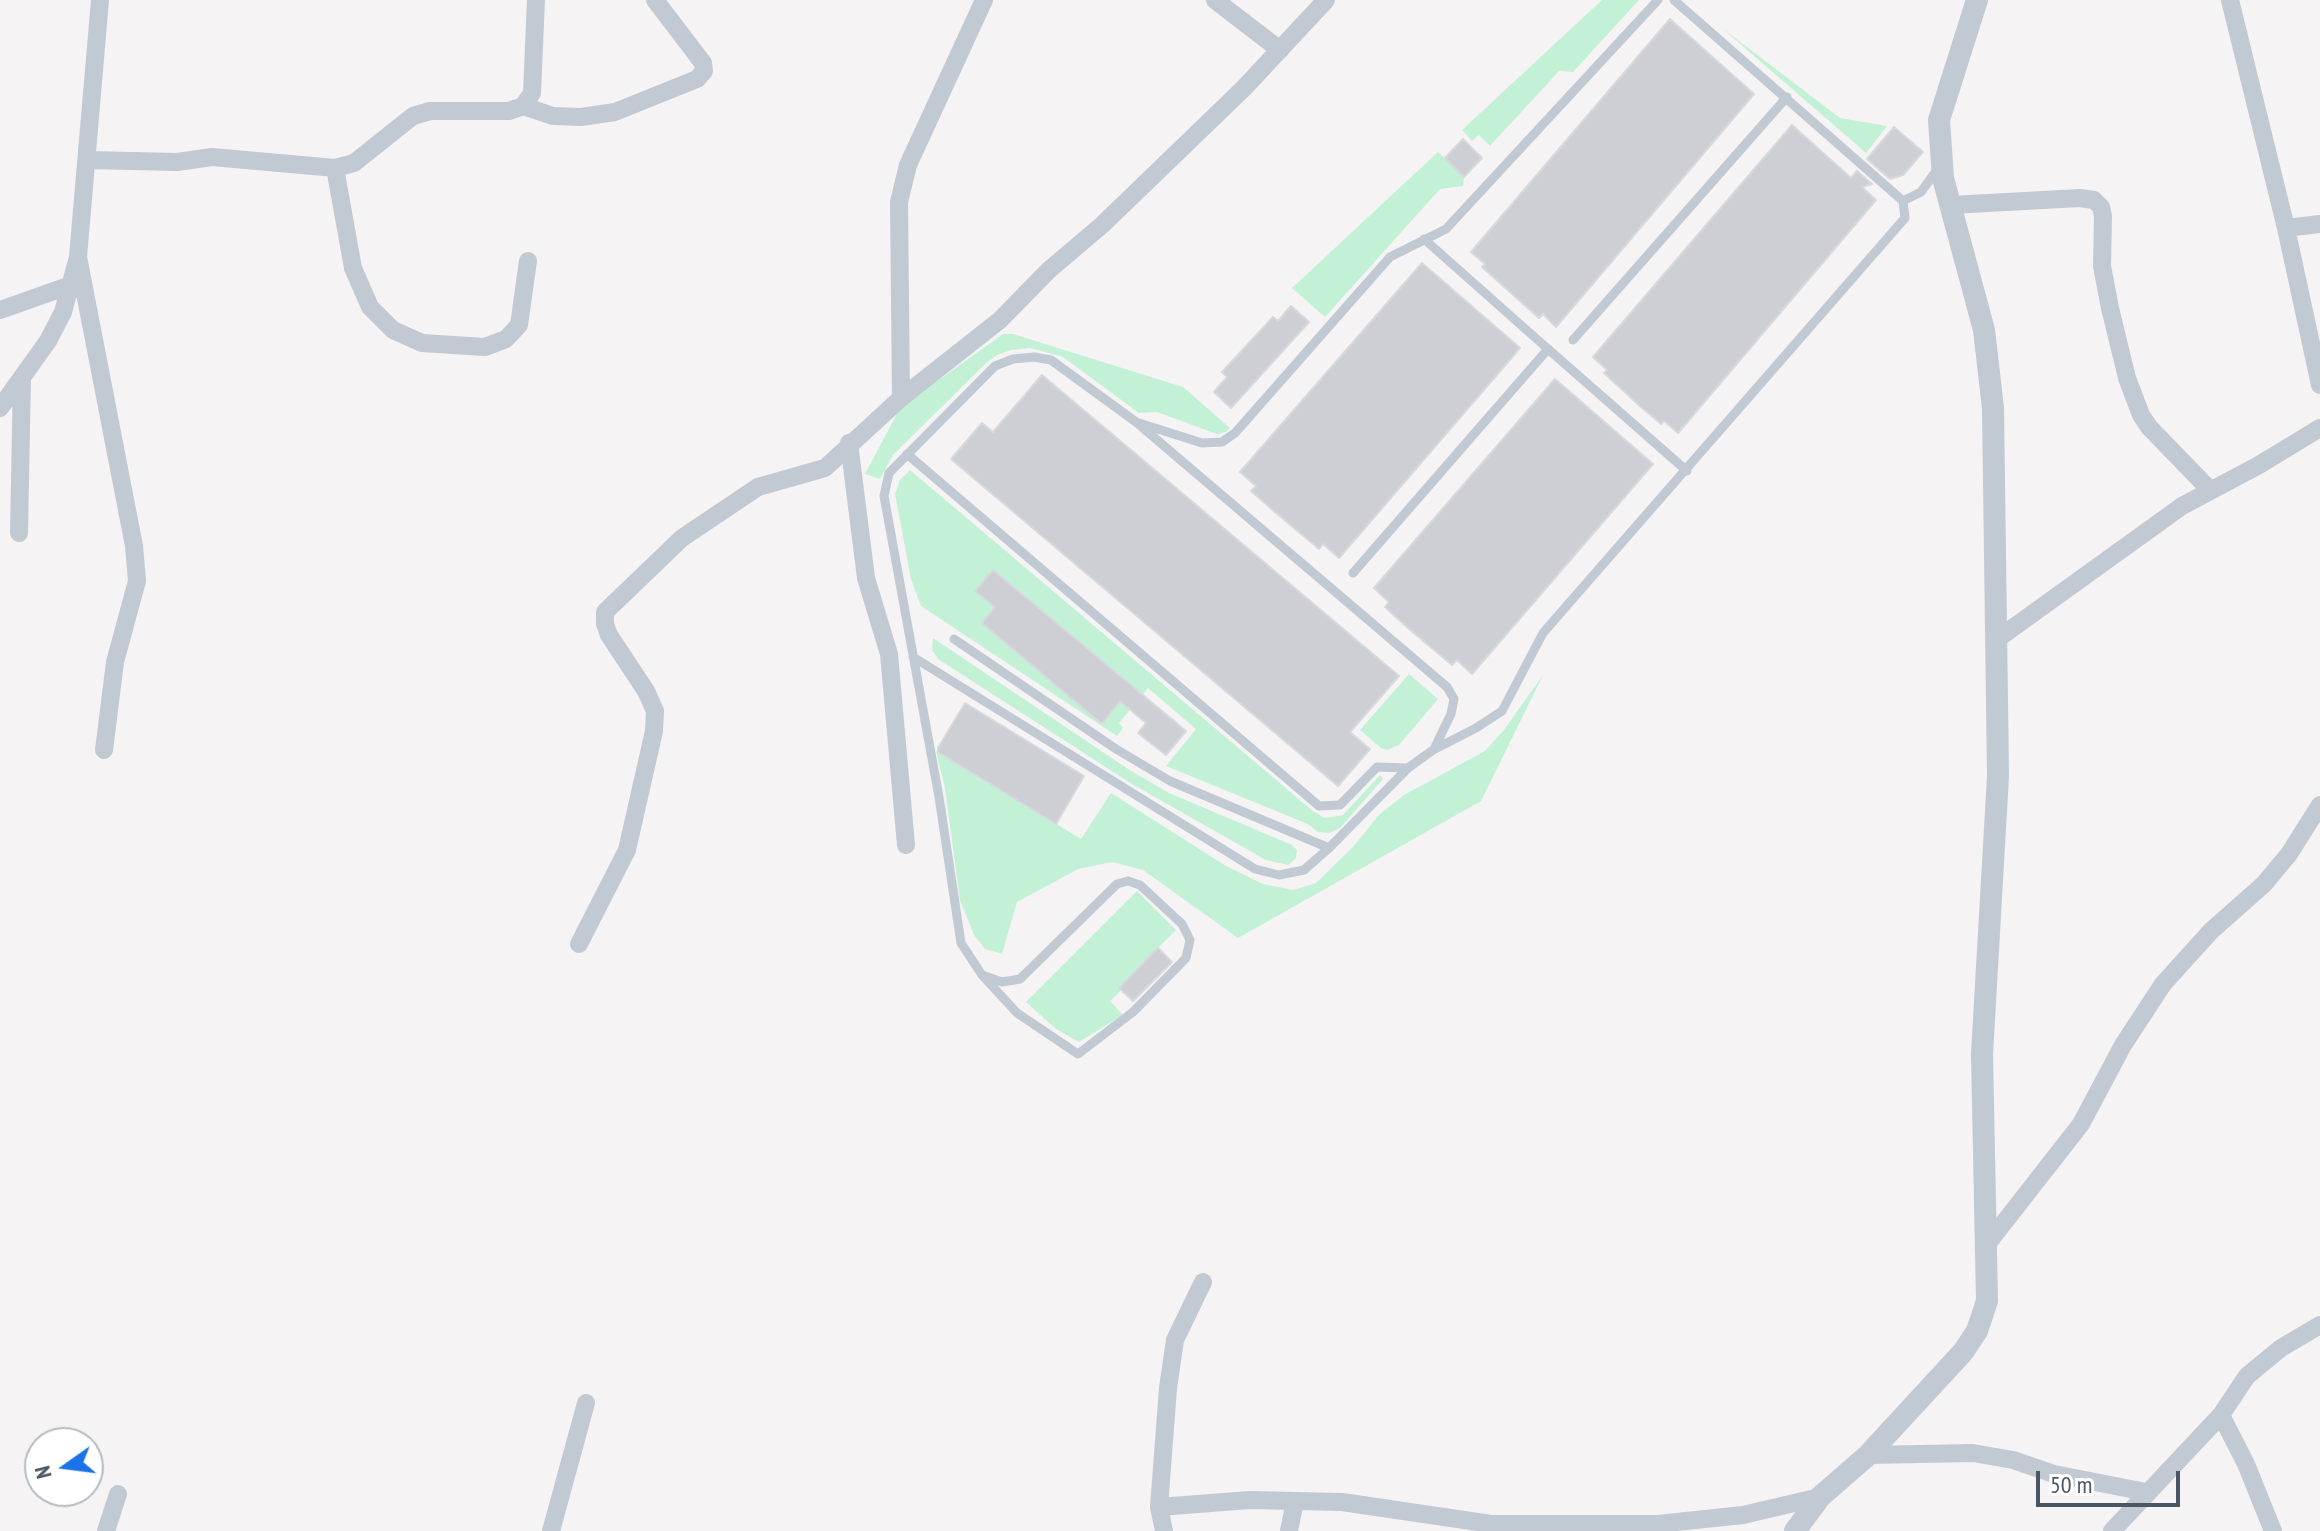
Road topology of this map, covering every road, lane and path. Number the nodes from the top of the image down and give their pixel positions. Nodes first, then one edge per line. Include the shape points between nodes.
1 (100, 0) edge
2 (536, 0) edge
3 (655, 0) edge
4 (984, 0) edge
5 (1215, 0) edge
6 (1326, 0) edge
7 (1658, 0) edge
8 (1674, 0) edge
9 (1977, 0) edge
10 (2230, 0) edge
11 (1280, 50) junction
12 (1787, 97) junction
13 (523, 106) junction
14 (88, 160) junction
15 (1942, 163) junction
16 (335, 168) junction
17 (1903, 201) junction
18 (1951, 205) junction
19 (2320, 224) edge
20 (2286, 228) junction
21 (1424, 239) junction
22 (78, 257) junction
23 (528, 261) dead end
24 (71, 285) junction
25 (0, 310) edge
26 (1573, 340) dead end
27 (1548, 349) junction
28 (22, 377) junction
29 (2320, 385) edge
30 (901, 398) junction
31 (0, 408) edge
32 (1136, 422) junction
33 (2320, 428) edge
34 (849, 443) junction
35 (907, 454) junction
36 (1687, 471) junction
37 (2210, 490) junction
38 (19, 533) dead end
39 (1353, 573) dead end
40 (954, 639) dead end
41 (1996, 640) junction
42 (913, 657) junction
43 (104, 750) dead end
44 (1433, 750) junction
45 (1408, 768) junction
46 (2320, 805) edge
47 (906, 845) dead end
48 (1329, 848) junction
49 (579, 944) dead end
50 (982, 975) junction
51 (1988, 1243) junction
52 (1203, 1282) dead end
53 (2320, 1325) edge
54 (586, 1403) dead end
55 (2221, 1415) junction
56 (1868, 1455) junction
57 (2146, 1492) junction
58 (118, 1494) dead end
59 (1820, 1497) junction
60 (1295, 1501) junction
61 (1159, 1507) junction
62 (1418, 1522) edge
63 (1738, 1523) edge
64 (106, 1531) edge
65 (551, 1531) edge
66 (1164, 1531) edge
67 (1289, 1531) edge
68 (1795, 1531) edge
69 (2112, 1531) edge
70 (2273, 1531) edge

1 - 14 street
2 - 13 street via 532,93
3 - 13 street via 703,63 697,79 615,112 553,116
4 - 30 street via 908,165 899,202
5 - 11 street
6 - 11 street
7 - 21 lane via 1456,219
8 - 12 lane
9 - 15 street via 1939,120
10 - 20 street
11 - 30 street via 1000,320
12 - 17 lane
12 - 26 lane
13 - 16 street via 413,116 354,163
14 - 16 street via 177,162 212,157
14 - 22 street
15 - 17 lane via 1921,192
15 - 18 street
16 - 23 street via 353,268 370,307 393,330 422,343 485,347 506,339 519,325
17 - 36 lane via 1905,218
18 - 37 street via 2080,198 2101,207 2102,266 2110,308 2141,415
18 - 41 street via 1984,330 1993,408
19 - 20 street
20 - 29 street
21 - 27 lane
21 - 32 lane via 1390,257 1222,442 1202,443
22 - 24 street
22 - 43 street via 137,581 115,662
24 - 25 street
24 - 28 street via 48,341
27 - 36 lane
27 - 39 lane
28 - 31 street
28 - 38 street
30 - 34 street
32 - 35 lane via 1051,360 1013,359 995,366
32 - 44 lane via 1447,687 1454,699 1451,714
33 - 37 street
34 - 47 street via 866,578 889,654
34 - 49 street via 825,468 758,487 682,538 605,612 609,635 655,711 654,731 627,850
35 - 42 lane via 889,473 884,496
35 - 45 lane via 1319,806 1340,805 1377,767
36 - 44 lane via 1543,633 1502,711
37 - 41 street
40 - 48 lane via 1170,781
41 - 51 street via 1998,776 1982,1054
42 - 48 lane via 1255,869 1279,875 1304,870
42 - 50 lane via 961,943
44 - 45 lane
45 - 48 lane
46 - 51 street via 2264,884 2163,984 2081,1124
50 - 50 lane via 1002,982 1020,979 1117,884 1128,881 1140,885 1182,924 1190,940 1186,958 1144,1002 1078,1054 1017,1013
51 - 56 street via 1987,1301 1977,1331
52 - 61 street via 1175,1340
53 - 55 street via 2247,1376
54 - 65 street
55 - 57 street
55 - 70 street
56 - 57 street via 1973,1453
56 - 59 street
57 - 69 street
58 - 64 street
59 - 63 street
59 - 68 street
60 - 61 street
60 - 62 street via 1342,1502
60 - 67 street
61 - 66 street
62 - 63 street

